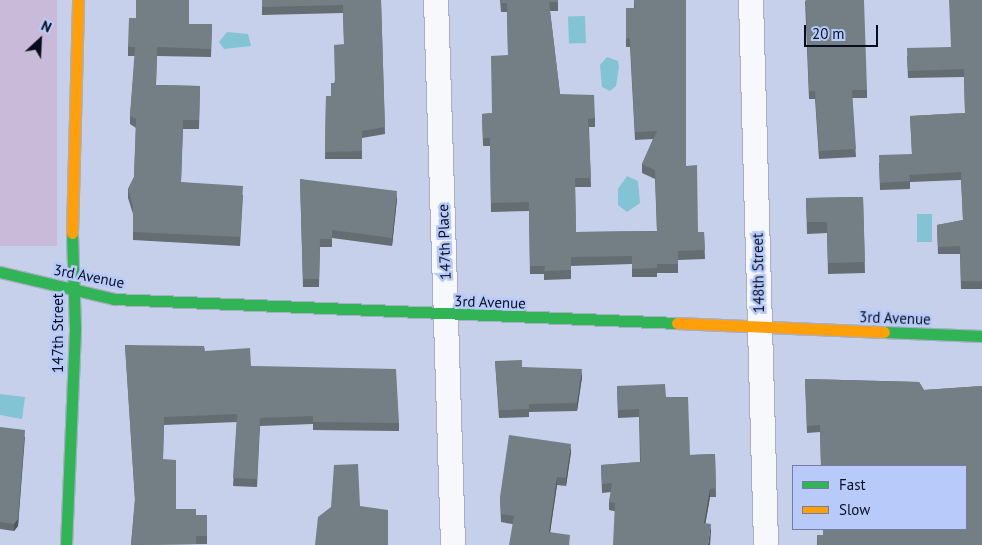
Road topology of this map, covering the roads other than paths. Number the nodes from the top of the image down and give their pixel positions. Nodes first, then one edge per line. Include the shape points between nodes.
1 (78, 0) edge
2 (436, 0) edge
3 (752, 0) edge
4 (0, 272) edge
5 (73, 289) junction
6 (447, 315) junction
7 (759, 328) junction
8 (982, 336) edge
9 (66, 545) edge
10 (453, 545) edge
11 (766, 545) edge

1 - 5 street, 147th Street
2 - 6 street, 147th Place
3 - 7 street, 148th Street
4 - 5 street, 3rd Avenue
5 - 6 street, 3rd Avenue via 114,299
5 - 9 street, 147th Street
6 - 7 street, 3rd Avenue
6 - 10 street, 147th Place
7 - 8 street, 3rd Avenue
7 - 11 street, 148th Street

